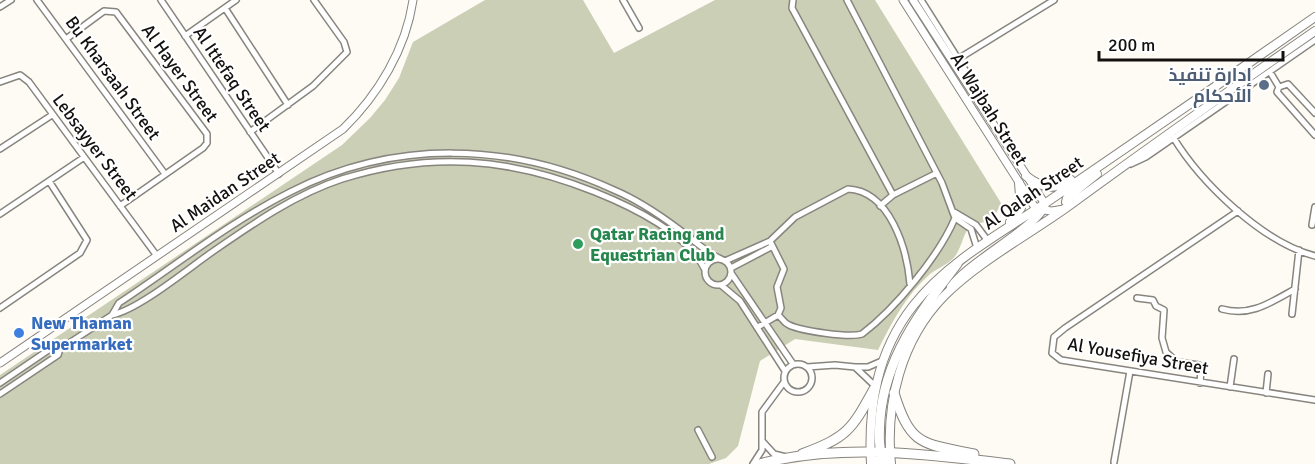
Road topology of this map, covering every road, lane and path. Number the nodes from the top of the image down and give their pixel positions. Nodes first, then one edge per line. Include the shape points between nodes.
1 (11, 0) edge
2 (37, 0) edge
3 (161, 0) edge
4 (236, 0) edge
5 (314, 0) edge
6 (413, 0) edge
7 (793, 0) edge
8 (847, 0) edge
9 (903, 0) edge
10 (913, 0) edge
11 (921, 0) edge
12 (1054, 0) edge
13 (625, 1) edge
14 (0, 8) edge
15 (225, 8) junction
16 (1315, 17) edge
17 (639, 28) dead end
18 (1315, 31) edge
19 (185, 36) junction
20 (66, 39) junction
21 (1314, 43) edge
22 (958, 59) junction
23 (1270, 72) junction
24 (0, 82) edge
25 (1279, 87) junction
26 (288, 105) junction
27 (983, 111) junction
28 (1315, 113) edge
29 (52, 115) junction
30 (250, 132) junction
31 (1315, 135) edge
32 (1173, 137) junction
33 (0, 149) edge
34 (1124, 149) junction
35 (83, 158) junction
36 (529, 160) junction
37 (386, 161) junction
38 (1120, 166) junction
39 (358, 167) junction
40 (387, 169) junction
41 (527, 169) junction
42 (937, 173) junction
43 (165, 174) junction
44 (279, 174) junction
45 (360, 175) junction
46 (1026, 176) junction
47 (49, 181) junction
48 (1019, 183) junction
49 (893, 195) junction
50 (120, 206) junction
51 (880, 206) junction
52 (1067, 206) junction
53 (1315, 207) edge
54 (1042, 208) junction
55 (1238, 211) junction
56 (0, 214) edge
57 (955, 215) junction
58 (1312, 225) dead end
59 (991, 239) junction
60 (771, 244) junction
61 (977, 249) junction
62 (1299, 250) junction
63 (157, 256) junction
64 (1315, 256) edge
65 (723, 260) junction
66 (957, 264) junction
67 (705, 270) junction
68 (731, 271) junction
69 (154, 280) junction
70 (910, 284) junction
71 (722, 285) junction
72 (160, 288) junction
73 (1294, 289) junction
74 (945, 295) junction
75 (1137, 298) dead end
76 (0, 308) edge
77 (1222, 309) dead end
78 (1292, 314) dead end
79 (112, 315) junction
80 (778, 315) junction
81 (764, 322) junction
82 (758, 327) junction
83 (60, 349) junction
84 (1234, 359) dead end
85 (882, 361) junction
86 (0, 363) edge
87 (793, 364) junction
88 (824, 367) junction
89 (855, 367) junction
90 (807, 368) junction
91 (785, 371) junction
92 (1130, 371) junction
93 (1268, 374) dead end
94 (812, 379) junction
95 (784, 381) junction
96 (0, 383) edge
97 (1200, 383) junction
98 (874, 387) junction
99 (1230, 387) junction
100 (789, 389) junction
101 (894, 393) junction
102 (1266, 393) junction
103 (0, 394) edge
104 (774, 395) junction
105 (1315, 400) edge
106 (698, 430) dead end
107 (763, 442) junction
108 (712, 457) dead end
109 (792, 458) junction
110 (879, 459) edge
111 (1114, 462) dead end
112 (753, 464) edge
113 (759, 464) edge
114 (891, 464) edge
115 (1010, 464) edge
116 (1020, 464) edge

1 - 14 street
2 - 20 street, Bu Kharsaah Street
3 - 19 street, Al Ittefaq Street
4 - 15 street
5 - 26 street via 347,52
6 - 44 street, Al Maidan Street via 399,50 369,99 343,129
7 - 49 street via 792,8
8 - 42 street
9 - 48 street, Al Wajbah Street
10 - 27 street, Al Wajbah Street
11 - 22 street, Al Wajbah Street
12 - 22 street
13 - 17 street
15 - 19 street
15 - 26 street
16 - 34 main road, Al Qalah Street
18 - 38 main road, Al Qalah Street
19 - 30 street, Al Ittefaq Street
20 - 43 street, Bu Kharsaah Street
20 - 43 street, Al Hayer Street via 104,11 116,12 206,132 206,146
21 - 23 street, Al Qalah Street
22 - 27 street, Al Wajbah Street
23 - 25 street
23 - 32 street, Al Qalah Street
24 - 29 street, Lebsayyer Street via 20,75
25 - 28 street via 1288,84
25 - 31 street via 1281,100
26 - 30 street
27 - 46 street, Al Wajbah Street
29 - 33 street
29 - 35 street, Lebsayyer Street
30 - 44 street, Al Ittefaq Street
32 - 38 street, Al Qalah Street via 1140,160
32 - 55 street via 1189,162
34 - 46 main road via 1052,188
34 - 52 main road via 1118,158 1066,198
34 - 54 main road, Al Qalah Street
35 - 47 street
35 - 50 street, Lebsayyer Street
36 - 37 street via 467,152
36 - 41 street
36 - 65 street via 550,164 616,191 651,210
37 - 39 street
37 - 40 street
38 - 52 main road, Al Qalah Street
39 - 45 street
39 - 69 street via 291,191
40 - 41 street via 462,160
40 - 45 street
41 - 67 street via 624,204 692,251
42 - 49 street
42 - 57 street
43 - 50 street, Al Hayer Street
44 - 63 street, Al Maidan Street
45 - 72 street via 281,208
46 - 54 street, Al Wajbah Street
47 - 56 street
47 - 76 street via 87,240 80,253
48 - 54 street, Al Wajbah Street
48 - 59 main road via 1021,208
49 - 51 street
50 - 63 street, Lebsayyer Street
51 - 60 street via 867,194 848,189 795,217
51 - 70 street via 904,248
52 - 54 street
52 - 74 main road, Al Qalah Street
53 - 58 street
54 - 59 main road, Al Qalah Street
54 - 74 main road via 979,258
55 - 62 street
55 - 92 street, Al Yousefiya Street via 1054,337 1052,353 1061,360
57 - 59 street via 969,220
57 - 61 street via 971,229
57 - 70 street via 945,240
59 - 61 main road, Al Qalah Street
60 - 65 street
60 - 68 street
60 - 80 street via 784,269 777,287 781,308
61 - 66 main road, Al Qalah Street
62 - 64 street
62 - 73 street
63 - 86 street, Al Maidan Street
65 - 67 street via 710,261
65 - 68 street
66 - 85 main road, Al Qalah Street via 913,306
66 - 110 highway via 916,317 897,354 884,392
67 - 71 street via 707,280
68 - 71 street
68 - 81 street
69 - 72 street
69 - 79 street via 119,303
70 - 80 street via 858,335 796,327
71 - 82 street
72 - 79 street
73 - 77 street via 1256,310
73 - 78 street
74 - 101 main road, Al Qalah Street via 911,346
75 - 97 street via 1153,300 1164,310 1163,348 1173,360 1199,365
79 - 83 street
80 - 81 street
81 - 82 street
81 - 87 street
82 - 91 street
83 - 96 street via 50,349
83 - 103 street via 58,355
84 - 99 street
85 - 89 street
85 - 98 main road, Al Qalah Street
87 - 90 street
87 - 91 street
88 - 89 street
88 - 90 street
88 - 94 street
89 - 98 street
90 - 94 street
91 - 95 street
92 - 97 street, Al Yousefiya Street
92 - 111 street
93 - 102 street
94 - 100 street via 803,391
95 - 100 street
95 - 104 street
97 - 99 street, Al Yousefiya Street
98 - 109 highway via 851,429 831,443
98 - 110 main road, Al Qalah Street
99 - 102 street, Al Yousefiya Street
100 - 104 street
101 - 110 main road, Al Qalah Street
101 - 116 highway via 901,417 915,437 934,446
102 - 105 street, Al Yousefiya Street
104 - 107 street via 762,412
106 - 108 street
107 - 109 street via 774,454
107 - 112 street
109 - 110 highway
109 - 113 highway
110 - 114 main road, Al Qalah Street
110 - 115 highway via 917,452

